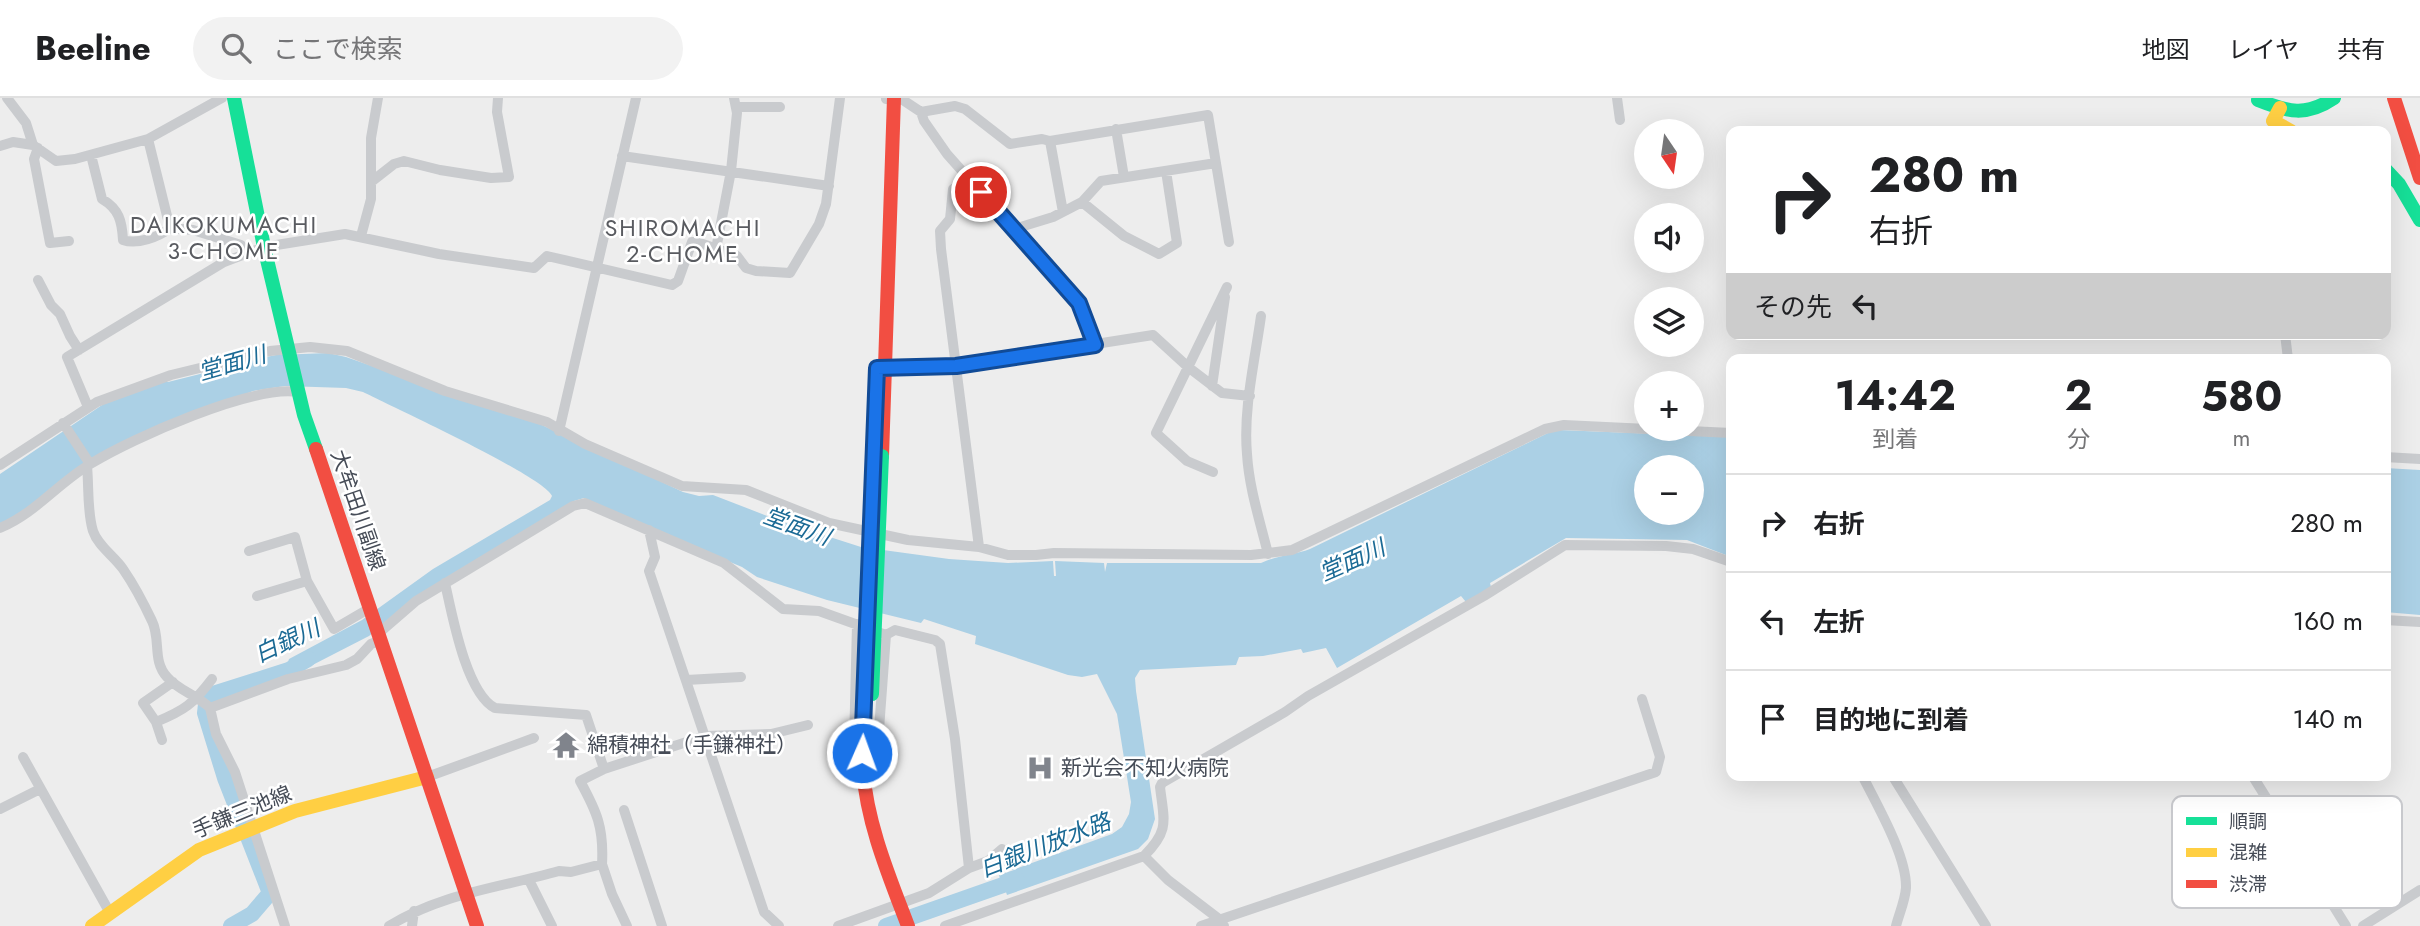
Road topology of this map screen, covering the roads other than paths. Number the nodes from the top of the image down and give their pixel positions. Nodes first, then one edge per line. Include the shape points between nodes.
1 (222, 98) edge
2 (234, 98) edge
3 (378, 98) edge
4 (498, 98) edge
5 (636, 98) edge
6 (840, 98) edge
7 (1617, 98) edge
8 (2334, 98) edge
9 (2394, 98) edge
10 (2401, 98) edge
11 (890, 99) edge
12 (2258, 99) edge
13 (13, 100) edge
14 (735, 103) edge
15 (780, 107) dead end
16 (920, 112) junction
17 (1620, 120) dead end
18 (2274, 120) edge
19 (1116, 129) junction
20 (148, 139) junction
21 (1050, 141) junction
22 (0, 146) edge
23 (36, 147) junction
24 (91, 155) junction
25 (622, 156) junction
26 (1216, 163) junction
27 (2420, 166) edge
28 (731, 171) junction
29 (1166, 171) junction
30 (2391, 175) edge
31 (1124, 177) junction
32 (2420, 178) edge
33 (371, 182) junction
34 (829, 186) junction
35 (953, 189) dead end
36 (1082, 202) junction
37 (1063, 212) junction
38 (2420, 220) edge
39 (170, 228) junction
40 (1014, 229) junction
41 (361, 236) junction
42 (69, 241) dead end
43 (1229, 242) dead end
44 (264, 247) junction
45 (716, 249) junction
46 (244, 255) junction
47 (598, 269) junction
48 (38, 280) dead end
49 (1261, 316) dead end
50 (1095, 345) junction
51 (79, 350) junction
52 (289, 351) junction
53 (956, 366) junction
54 (1188, 367) junction
55 (881, 368) junction
56 (1212, 386) junction
57 (297, 388) junction
58 (1250, 396) junction
59 (88, 407) junction
60 (65, 424) junction
61 (559, 431) junction
62 (1726, 433) edge
63 (2391, 457) edge
64 (2420, 459) edge
65 (0, 465) edge
66 (89, 465) junction
67 (1213, 472) dead end
68 (0, 528) edge
69 (649, 530) junction
70 (979, 547) junction
71 (249, 551) dead end
72 (1268, 554) junction
73 (1726, 560) edge
74 (307, 581) junction
75 (445, 583) junction
76 (257, 596) dead end
77 (370, 608) junction
78 (2391, 620) edge
79 (2420, 622) edge
80 (857, 624) junction
81 (886, 635) junction
82 (380, 637) junction
83 (741, 677) dead end
84 (212, 679) dead end
85 (686, 680) junction
86 (173, 682) junction
87 (198, 697) junction
88 (1642, 699) dead end
89 (210, 708) junction
90 (156, 722) junction
91 (808, 725) dead end
92 (705, 736) junction
93 (534, 738) dead end
94 (162, 740) dead end
95 (866, 753) junction
96 (23, 757) dead end
97 (604, 769) junction
98 (427, 778) junction
99 (1865, 781) edge
100 (1896, 781) edge
101 (2256, 781) edge
102 (40, 789) junction
103 (2265, 796) edge
104 (0, 809) edge
105 (624, 810) dead end
106 (246, 830) junction
107 (1002, 849) dead end
108 (1144, 856) junction
109 (602, 864) junction
110 (969, 868) junction
111 (529, 880) junction
112 (2420, 890) edge
113 (466, 894) junction
114 (2402, 901) edge
115 (904, 904) junction
116 (2335, 908) edge
117 (2392, 908) edge
118 (414, 911) junction
119 (110, 913) junction
120 (1222, 922) edge
121 (92, 926) edge
122 (285, 926) edge
123 (388, 926) edge
124 (412, 926) edge
125 (477, 926) edge
126 (552, 926) edge
127 (627, 926) edge
128 (663, 926) edge
129 (779, 926) edge
130 (838, 926) edge
131 (908, 926) edge
132 (917, 926) edge
133 (944, 926) edge
134 (1201, 926) edge
135 (1896, 926) edge
136 (1986, 926) edge
137 (2346, 926) edge
138 (2363, 926) edge

1 - 20 street
2 - 44 main road, 大牟田川副線
3 - 33 street via 371,138
4 - 33 street via 509,177 491,178 404,161
5 - 25 street
6 - 34 street
7 - 17 street
8 - 18 main road via 2315,110
9 - 32 main road
10 - 27 main road
11 - 16 street via 903,100
11 - 55 main road
12 - 18 main road
13 - 23 street
14 - 15 street
14 - 28 street
16 - 21 street via 965,108 1010,144
16 - 40 street via 947,154
19 - 21 street
19 - 26 street via 1208,115
19 - 31 street
20 - 24 street
20 - 39 street
21 - 37 street
22 - 23 street via 13,142
23 - 24 street via 56,161
23 - 42 street via 34,159 50,243
24 - 39 street via 102,199 119,214 123,240 162,236
25 - 28 street
25 - 47 street
26 - 29 street
26 - 43 street
28 - 34 street
28 - 45 street
29 - 31 street
29 - 36 street via 1177,243 1159,254 1124,236
30 - 38 main road
31 - 36 street via 1101,181
33 - 41 street
34 - 45 street via 819,224 790,273 746,268 737,256
35 - 53 street via 950,219 940,231
36 - 37 street
37 - 40 street
39 - 46 street via 241,245
40 - 50 street via 1079,303
41 - 44 street via 345,234
41 - 47 street via 439,254 534,268 547,256
44 - 46 street
44 - 52 main road, 大牟田川副線
45 - 47 street via 692,242 678,281 672,285
46 - 51 street via 195,278
47 - 61 street
48 - 51 street
49 - 58 street
50 - 53 street
50 - 54 street via 1153,335
51 - 59 street via 67,357
52 - 57 main road, 大牟田川副線
52 - 59 street via 171,374
52 - 61 street via 310,347 346,351 444,391 547,422
53 - 55 street
53 - 70 street
54 - 56 street
54 - 56 street via 1227,287
54 - 67 street via 1156,433 1187,461
55 - 95 main road
56 - 58 street via 1222,393
57 - 66 street via 217,408 139,438
57 - 77 main road, 大牟田川副線
58 - 72 street via 1246,452
59 - 60 street
60 - 65 street
60 - 66 street
61 - 70 street via 682,486 746,489 830,523 908,540
62 - 72 street via 1564,425 1545,429 1292,550
63 - 64 street
66 - 68 street via 50,497
66 - 86 street via 93,530 123,568 154,624 159,666
69 - 75 street via 585,503 573,506
69 - 80 street via 724,563 783,609 819,611
69 - 85 street via 655,557 649,571
70 - 72 street via 1012,555
71 - 74 street via 295,537
73 - 108 street via 1666,545 1565,545 1162,783 1164,827
74 - 76 street
74 - 77 street via 334,629
75 - 82 street via 416,601
75 - 97 street via 468,671 488,705 586,715
77 - 82 main road, 大牟田川副線
78 - 79 street
80 - 81 street
80 - 95 street via 855,744
81 - 95 street via 878,743
81 - 110 street via 895,630 940,644
82 - 89 street via 346,665 288,679
82 - 98 main road, 大牟田川副線
83 - 85 street
84 - 87 street
85 - 92 street
86 - 87 street
86 - 90 street via 143,703
87 - 89 street
87 - 90 street via 184,710
88 - 120 street via 1660,757 1656,772
89 - 106 street via 216,734 235,772
90 - 94 street
91 - 92 street via 771,734
92 - 97 street
92 - 129 street via 764,912
93 - 98 street
95 - 115 main road via 864,779 873,828
96 - 102 street
97 - 109 street via 580,781 597,812
98 - 106 main road, 手鎌三池線 via 295,811
98 - 113 main road, 大牟田川副線
99 - 135 street via 1904,874 1906,892
100 - 136 street
101 - 103 street
102 - 104 street
102 - 119 street
105 - 128 street
106 - 119 main road, 手鎌三池線 via 199,850
106 - 122 street via 277,894
107 - 110 street
108 - 120 street
108 - 133 street
109 - 111 street
109 - 127 street
110 - 115 street
111 - 113 street
111 - 126 street
112 - 114 street
113 - 118 street
113 - 125 main road, 大牟田川副線
115 - 130 street
115 - 131 main road
115 - 132 main road
116 - 137 street
117 - 138 street
118 - 123 street
118 - 124 street
119 - 121 main road, 手鎌三池線
120 - 134 street

